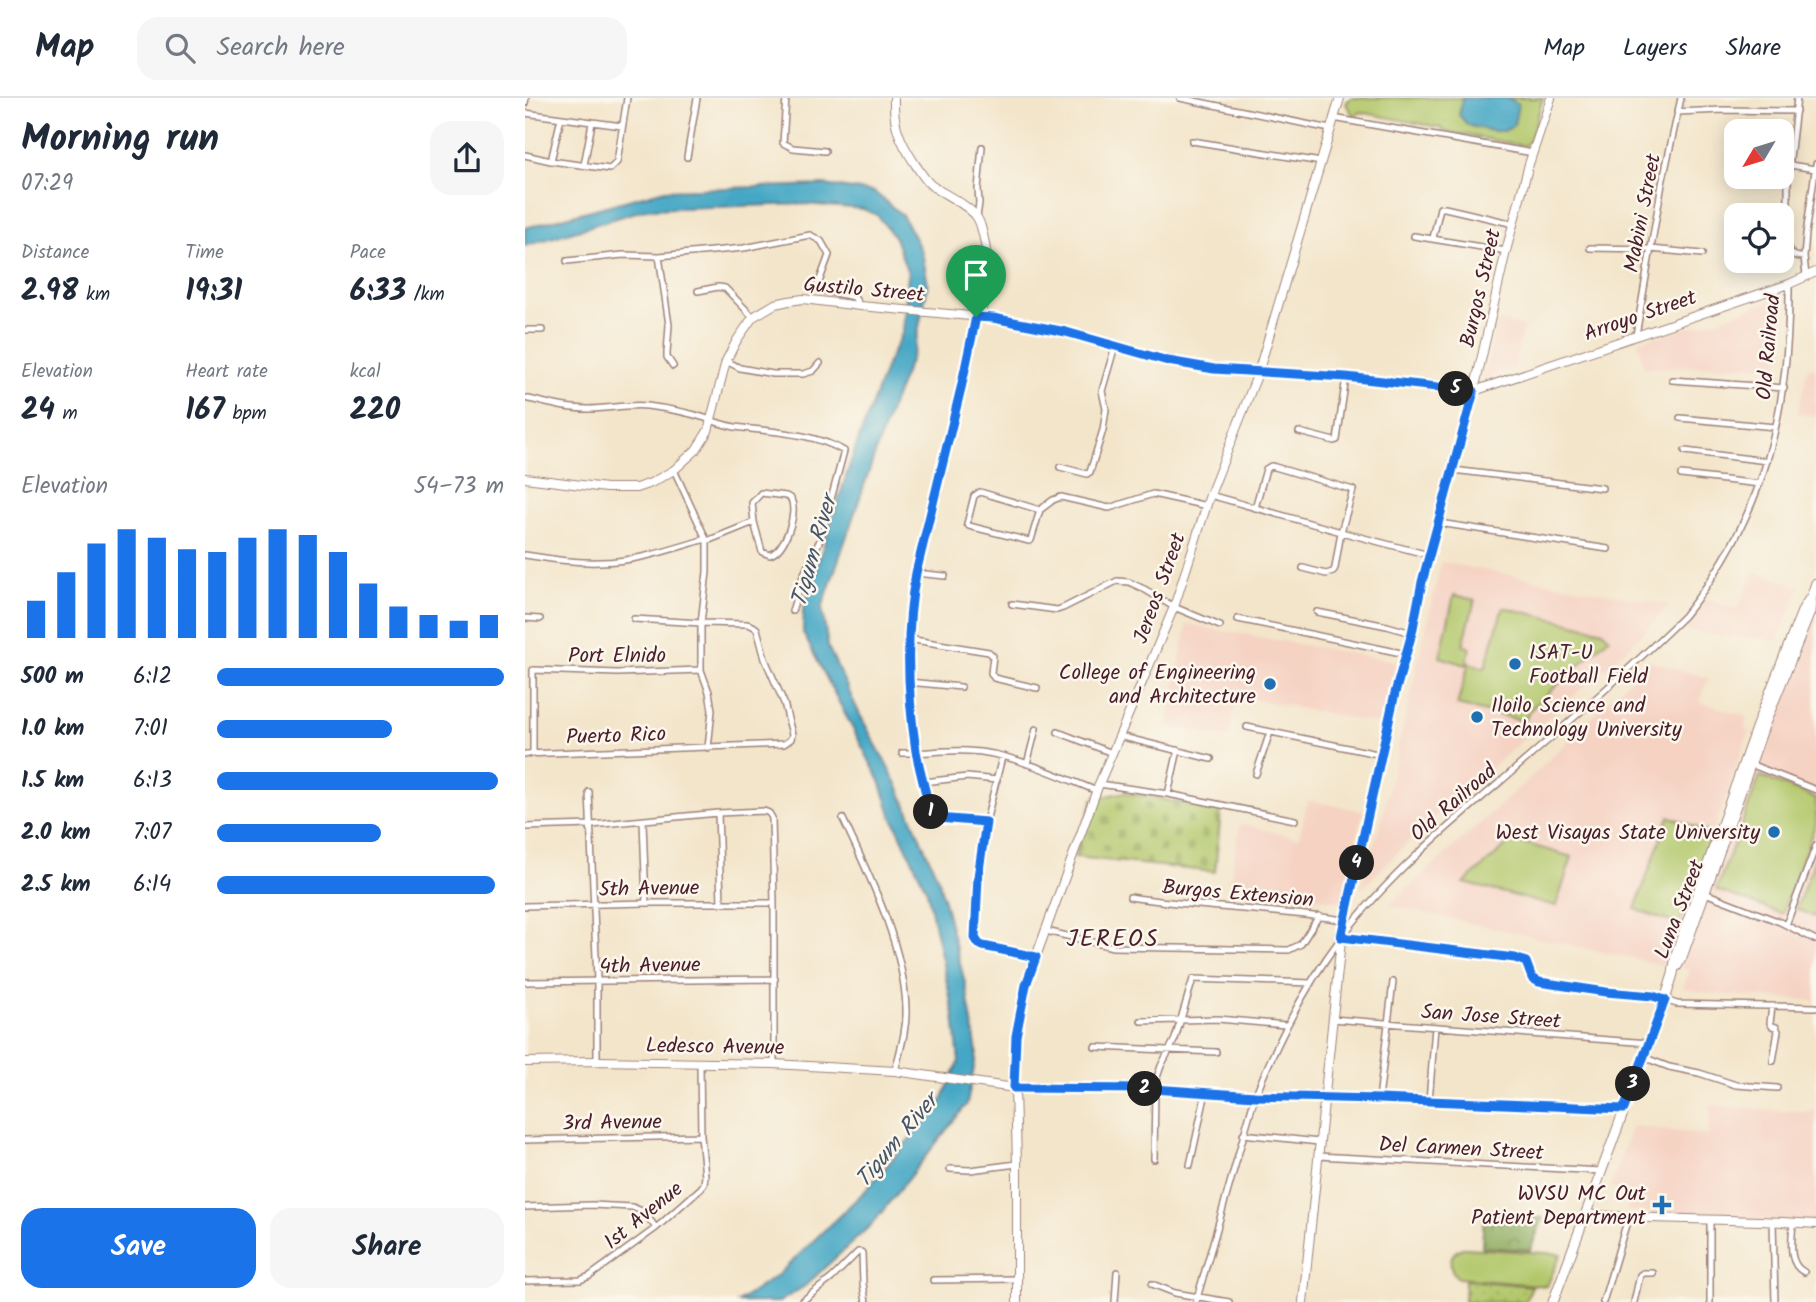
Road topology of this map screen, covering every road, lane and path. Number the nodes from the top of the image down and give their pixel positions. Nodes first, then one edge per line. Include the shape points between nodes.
1 (628, 98) edge
2 (697, 98) edge
3 (786, 98) edge
4 (894, 98) edge
5 (1179, 98) edge
6 (1340, 98) edge
7 (1551, 98) edge
8 (1681, 98) edge
9 (1797, 98) edge
10 (1796, 111) junction
11 (1677, 112) junction
12 (525, 113) edge
13 (561, 118) junction
14 (1333, 118) junction
15 (592, 123) junction
16 (622, 126) junction
17 (1330, 129) junction
18 (1794, 129) edge
19 (1192, 141) dead end
20 (982, 147) dead end
21 (825, 151) dead end
22 (1533, 153) junction
23 (525, 155) edge
24 (687, 158) dead end
25 (551, 161) junction
26 (1321, 162) junction
27 (584, 164) junction
28 (1794, 165) edge
29 (1815, 166) edge
30 (1788, 189) edge
31 (977, 217) junction
32 (1514, 224) junction
33 (1413, 236) dead end
34 (1433, 239) junction
35 (1590, 248) dead end
36 (1651, 249) junction
37 (1506, 251) junction
38 (1702, 254) dead end
39 (659, 257) junction
40 (1804, 257) junction
41 (567, 261) dead end
42 (1816, 272) edge
43 (1806, 276) junction
44 (1789, 284) junction
45 (698, 291) dead end
46 (860, 306) junction
47 (978, 316) junction
48 (753, 317) junction
49 (525, 330) edge
50 (542, 330) dead end
51 (1636, 335) junction
52 (1115, 346) junction
53 (726, 361) junction
54 (820, 363) dead end
55 (673, 366) dead end
56 (1258, 373) junction
57 (1346, 377) junction
58 (1672, 380) dead end
59 (1784, 387) junction
60 (1474, 391) junction
61 (525, 398) edge
62 (1680, 418) dead end
63 (712, 422) junction
64 (1775, 427) junction
65 (1299, 432) dead end
66 (1685, 451) dead end
67 (1767, 461) junction
68 (1060, 467) dead end
69 (674, 470) junction
70 (1453, 470) junction
71 (1681, 475) dead end
72 (525, 478) edge
73 (1761, 484) junction
74 (1602, 488) dead end
75 (1210, 495) junction
76 (1207, 506) junction
77 (1255, 508) junction
78 (1040, 510) junction
79 (754, 522) junction
80 (1439, 523) junction
81 (1342, 532) junction
82 (706, 540) junction
83 (1608, 549) dead end
84 (525, 555) edge
85 (1430, 555) junction
86 (1303, 568) dead end
87 (916, 573) junction
88 (944, 576) dead end
89 (1815, 588) edge
90 (1012, 604) dead end
91 (1174, 607) junction
92 (792, 611) dead end
93 (1317, 612) dead end
94 (525, 618) edge
95 (634, 619) dead end
96 (1238, 619) dead end
97 (540, 620) dead end
98 (701, 623) junction
99 (1220, 626) dead end
100 (1412, 633) junction
101 (908, 639) junction
102 (1406, 654) junction
103 (525, 669) edge
104 (533, 670) junction
105 (701, 670) junction
106 (908, 682) junction
107 (961, 687) dead end
108 (1037, 688) dead end
109 (1247, 727) dead end
110 (1036, 729) dead end
111 (1058, 732) dead end
112 (1270, 732) junction
113 (1119, 736) junction
114 (708, 748) junction
115 (1178, 750) junction
116 (902, 753) dead end
117 (916, 753) junction
118 (1112, 753) junction
119 (525, 754) edge
120 (533, 754) junction
121 (1382, 755) junction
122 (1002, 757) junction
123 (1211, 759) dead end
124 (1747, 763) junction
125 (1027, 764) junction
126 (1257, 774) dead end
127 (997, 780) junction
128 (924, 782) junction
129 (1098, 788) junction
130 (1816, 790) edge
131 (589, 792) dead end
132 (1168, 794) junction
133 (718, 813) junction
134 (843, 819) dead end
135 (1295, 820) dead end
136 (643, 821) junction
137 (986, 822) junction
138 (591, 825) junction
139 (525, 827) edge
140 (1816, 846) edge
141 (1702, 892) junction
142 (1130, 897) dead end
143 (646, 903) junction
144 (721, 903) junction
145 (594, 904) junction
146 (774, 904) junction
147 (525, 906) edge
148 (1319, 916) junction
149 (1344, 920) junction
150 (1786, 925) junction
151 (1046, 931) junction
152 (1341, 937) junction
153 (1816, 940) edge
154 (1036, 957) junction
155 (775, 979) junction
156 (597, 981) junction
157 (525, 982) edge
158 (1392, 982) dead end
159 (1311, 983) junction
160 (1665, 1000) junction
161 (1772, 1006) junction
162 (1816, 1007) edge
163 (1181, 1019) junction
164 (1332, 1019) junction
165 (1141, 1021) dead end
166 (1387, 1024) junction
167 (1286, 1025) junction
168 (1436, 1027) junction
169 (1649, 1043) junction
170 (1095, 1047) dead end
171 (1170, 1049) junction
172 (1216, 1052) dead end
173 (1643, 1057) junction
174 (597, 1061) junction
175 (1773, 1061) dead end
176 (525, 1062) edge
177 (700, 1064) junction
178 (774, 1064) junction
179 (900, 1072) junction
180 (1014, 1088) junction
181 (1777, 1088) dead end
182 (1154, 1089) junction
183 (1206, 1092) junction
184 (1255, 1096) junction
185 (1323, 1097) junction
186 (1379, 1099) junction
187 (1429, 1101) junction
188 (1624, 1109) junction
189 (1244, 1134) junction
190 (701, 1136) junction
191 (525, 1140) edge
192 (1319, 1142) junction
193 (1318, 1156) junction
194 (1154, 1159) dead end
195 (1017, 1164) junction
196 (1190, 1165) dead end
197 (950, 1169) dead end
198 (1602, 1171) junction
199 (525, 1207) edge
200 (1585, 1214) junction
201 (1628, 1218) junction
202 (1710, 1220) junction
203 (1773, 1221) junction
204 (1793, 1222) junction
205 (1816, 1224) edge
206 (656, 1228) junction
207 (1117, 1272) dead end
208 (1804, 1272) dead end
209 (1653, 1273) dead end
210 (1017, 1279) junction
211 (933, 1280) dead end
212 (525, 1281) edge
213 (1152, 1284) dead end
214 (1196, 1300) edge
215 (801, 1302) edge
216 (866, 1302) edge
217 (1017, 1302) edge
218 (1115, 1302) edge
219 (1229, 1302) edge
220 (1303, 1302) edge
221 (1553, 1302) edge
222 (1603, 1302) edge
223 (1634, 1302) edge
224 (1710, 1302) edge
225 (1775, 1302) edge

1 - 16 street
2 - 24 street
3 - 21 street via 783,144
4 - 31 street via 900,140 925,180
5 - 17 street
6 - 14 street, Jereos Street
7 - 22 street, Burgos Street
8 - 11 street, Mabini Street
9 - 10 street
10 - 11 street
10 - 18 street
11 - 36 street, Mabini Street
12 - 13 street
13 - 15 street
13 - 25 street
14 - 17 street, Jereos Street
14 - 22 street
15 - 16 street
15 - 27 street
16 - 27 street via 614,166
17 - 26 street, Jereos Street
19 - 26 street
20 - 31 street
22 - 32 street, Burgos Street
23 - 25 street
25 - 27 street
26 - 56 street, Jereos Street
28 - 29 street
29 - 40 street
30 - 40 street via 1788,248 1795,256
31 - 47 street via 988,262
32 - 34 street via 1440,208
32 - 37 street, Burgos Street
33 - 34 street
34 - 37 street
35 - 36 street
36 - 38 street
36 - 51 street, Mabini Street
37 - 60 street, Burgos Street
39 - 41 street via 623,255
39 - 46 street via 810,235 821,241 829,256 820,290 854,297
39 - 55 street via 669,325 667,357
40 - 43 street
42 - 43 street, Arroyo Street
43 - 44 street, Arroyo Street
44 - 51 street, Arroyo Street
44 - 59 street, Old Railroad
45 - 48 street via 725,288
46 - 47 street, Gustilo Street
46 - 48 street, Gustilo Street via 803,299 775,304
47 - 52 street, Gustilo Street
47 - 87 street
48 - 53 street
49 - 50 street
51 - 60 street, Arroyo Street
52 - 56 street, Gustilo Street via 1168,361
52 - 68 street via 1102,388 1106,409 1090,472
53 - 54 street via 773,374 803,374
53 - 63 street
56 - 57 street, Gustilo Street
56 - 75 street, Jereos Street
57 - 60 street, Gustilo Street
57 - 65 street via 1337,440
58 - 59 street
59 - 64 street, Old Railroad
60 - 70 street, Burgos Street
61 - 63 street via 584,409 645,406
62 - 64 street
63 - 69 street via 696,450
63 - 92 street via 818,439 844,451 820,540
64 - 67 street, Old Railroad
66 - 67 street
67 - 73 street, Old Railroad
69 - 72 street via 636,488
69 - 82 street
70 - 74 street
70 - 80 street, Burgos Street
71 - 73 street
73 - 152 street, Old Railroad via 1730,549 1684,616 1407,864
75 - 76 street, Jereos Street
75 - 77 street
76 - 78 street via 1153,494 1109,508 1061,497
76 - 91 street, Jereos Street
77 - 81 street
77 - 81 street via 1268,467 1275,467 1353,490
78 - 78 street via 980,492 974,496 967,524 1029,541
79 - 79 street via 752,503 761,493 791,499 794,510 777,553 762,552
79 - 82 street
80 - 83 street
80 - 85 street, Burgos Street
81 - 85 street
81 - 86 street via 1333,572 1326,575
82 - 84 street via 603,562
82 - 98 street
85 - 100 street, Burgos Street
87 - 88 street
87 - 101 street
89 - 124 main road, Luna Street
90 - 91 street via 1057,610 1117,581 1137,585
91 - 99 street
91 - 113 street, Jereos Street
93 - 100 street
94 - 97 street
95 - 98 street
96 - 102 street
98 - 105 street
98 - 114 street, Puerto Rico via 747,624 757,629 792,734 783,744
100 - 102 street, Burgos Street
101 - 106 street
101 - 108 street via 989,652 994,678
102 - 121 street, Burgos Street
103 - 104 street, Port Elnido
104 - 105 street, Port Elnido
104 - 120 street
105 - 114 street via 712,710
106 - 107 street
106 - 117 street
109 - 112 street
110 - 125 street
111 - 118 street
112 - 121 street
112 - 126 street
113 - 115 street
113 - 118 street, Jereos Street
114 - 120 street, Puerto Rico
115 - 123 street
115 - 132 street
116 - 117 street
117 - 122 street via 967,751
117 - 128 street
118 - 129 street, Jereos Street
119 - 120 street, Puerto Rico
121 - 149 street, Burgos Street
122 - 125 street
122 - 127 street
124 - 130 street
124 - 141 main road, Luna Street
125 - 129 street
127 - 128 street via 967,777
127 - 137 street
128 - 137 street via 934,817
129 - 132 street
129 - 151 street, Jereos Street
131 - 138 street
132 - 135 street
133 - 136 street
133 - 144 street
133 - 146 street via 769,813
134 - 179 street via 885,915 903,982 906,1017
136 - 138 street
136 - 143 street
137 - 154 street via 975,938 983,946
138 - 139 street
138 - 145 street
140 - 150 street
141 - 150 street
141 - 160 main road, Luna Street
142 - 148 street, Burgos Extension
143 - 144 street, 5th Avenue
143 - 145 street, 5th Avenue
144 - 146 street, 5th Avenue
145 - 147 street, 5th Avenue
145 - 156 street
146 - 155 street
148 - 149 street, Burgos Extension
148 - 151 street via 1301,944 1272,951 1113,947
149 - 152 street, Burgos Street
150 - 153 street
151 - 154 street, Jereos Street
152 - 159 street, Old Railroad
152 - 160 street via 1515,958 1526,962 1532,978 1539,982
152 - 164 street, Burgos Street
154 - 180 street, Jereos Street via 1016,1036
155 - 156 street, 4th Avenue
155 - 178 street
156 - 157 street, 4th Avenue
156 - 174 street
158 - 166 street
159 - 163 street via 1193,979
159 - 167 street, Old Railroad
160 - 161 street
160 - 169 main road, Luna Street
161 - 162 street
161 - 175 street via 1770,1023 1778,1031
163 - 165 street
163 - 167 street
163 - 171 street
164 - 166 street, San Jose Street
164 - 185 street, Burgos Street
166 - 168 street, San Jose Street
166 - 186 street
167 - 184 street, Old Railroad
168 - 169 street, San Jose Street
168 - 187 street
169 - 173 main road, Luna Street
170 - 171 street
171 - 172 street
171 - 182 street
173 - 181 street via 1736,1085
173 - 188 main road, Luna Street
174 - 176 street, Ledesco Avenue
174 - 177 street, Ledesco Avenue
177 - 178 street, Ledesco Avenue
177 - 190 street, 1st Avenue
178 - 179 street, Ledesco Avenue
179 - 180 street, Ledesco Avenue
180 - 182 street, Ledesco Avenue
180 - 195 street, Jereos Street
182 - 183 street, Ledesco Avenue
182 - 194 street
183 - 184 street, Ledesco Avenue
183 - 196 street
184 - 185 street, Ledesco Avenue
184 - 189 street, Old Railroad
185 - 186 street, Ledesco Avenue
185 - 192 street, Burgos Street
186 - 187 street, Ledesco Avenue
187 - 188 street, Ledesco Avenue
188 - 198 main road, Luna Street
189 - 192 street
189 - 214 street, Old Railroad
190 - 191 street, 3rd Avenue
190 - 206 street, 1st Avenue via 704,1184
192 - 193 street, Burgos Street
193 - 198 street, Del Carmen Street
193 - 220 street, Burgos Street
195 - 197 street
195 - 210 street, Jereos Street
198 - 200 main road, Luna Street
199 - 206 street via 632,1207
200 - 201 street
200 - 221 main road, Luna Street
201 - 202 street
201 - 222 street
202 - 203 street
202 - 224 street
203 - 204 street
203 - 225 street
204 - 205 street
204 - 208 street via 1793,1258
206 - 212 street, 1st Avenue via 585,1278
207 - 218 street
209 - 223 street via 1640,1275
210 - 211 street
210 - 217 street, Jereos Street
213 - 214 street
214 - 219 street
215 - 216 street via 861,1252

